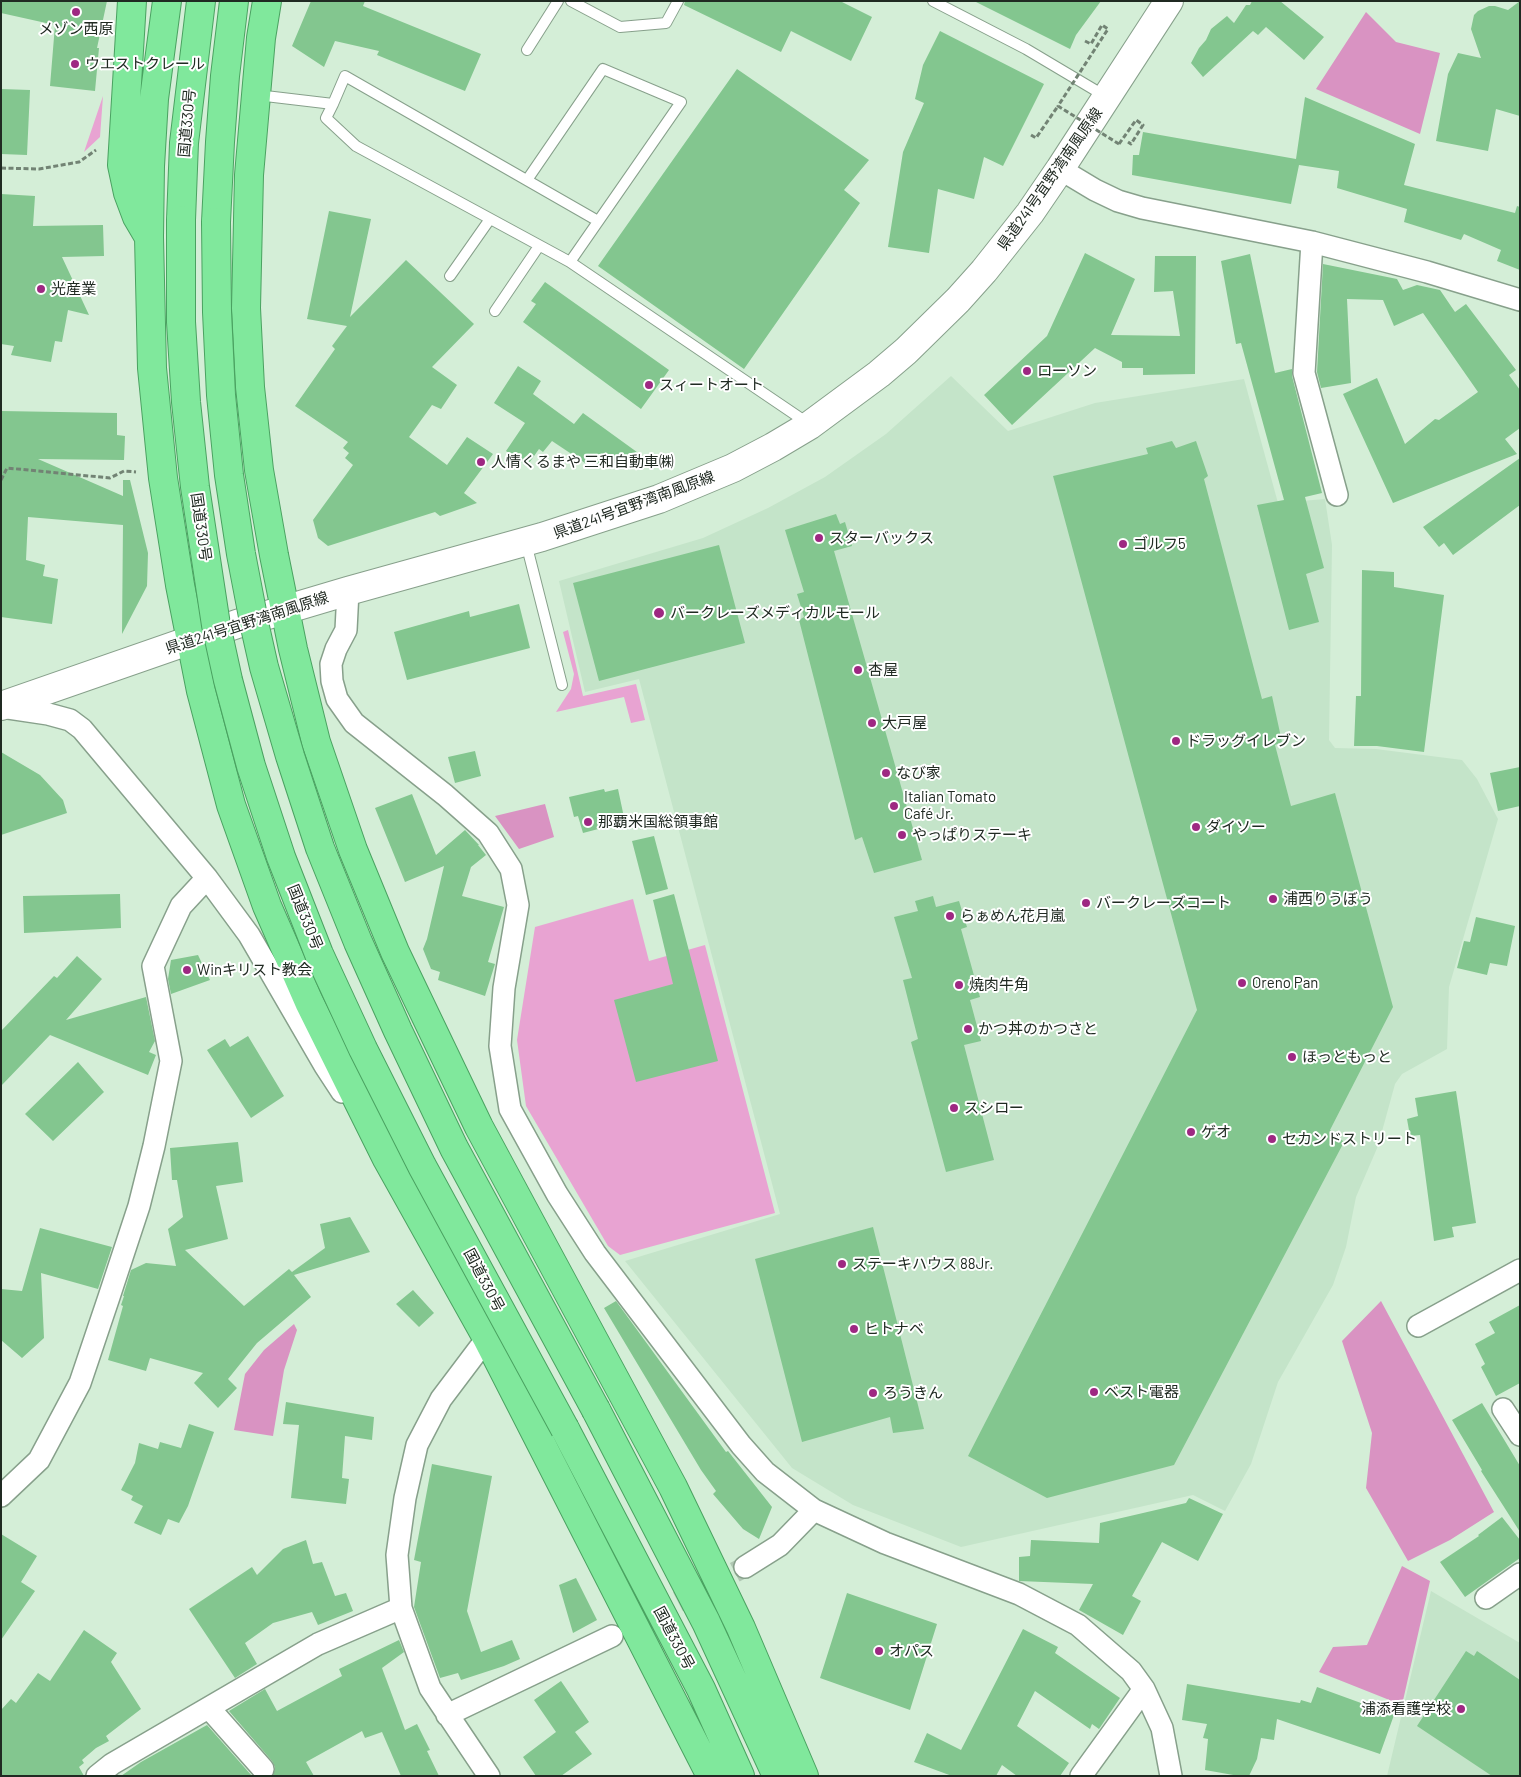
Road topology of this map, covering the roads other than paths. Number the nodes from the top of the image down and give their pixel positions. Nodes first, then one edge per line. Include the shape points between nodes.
1 (132, 1) edge
2 (167, 1) edge
3 (201, 1) edge
4 (234, 1) edge
5 (267, 1) edge
6 (277, 1) edge
7 (558, 1) edge
8 (571, 1) edge
9 (678, 1) edge
10 (933, 1) edge
11 (1169, 1) edge
12 (261, 38) junction
13 (527, 50) dead end
14 (256, 95) junction
15 (1108, 98) junction
16 (333, 104) junction
17 (1060, 169) junction
18 (527, 180) junction
19 (490, 219) junction
20 (598, 221) junction
21 (149, 237) junction
22 (1312, 242) junction
23 (539, 246) junction
24 (570, 262) junction
25 (450, 276) dead end
26 (1520, 300) edge
27 (495, 311) dead end
28 (810, 425) junction
29 (1337, 495) dead end
30 (526, 542) junction
31 (348, 591) junction
32 (284, 610) junction
33 (190, 641) junction
34 (562, 685) dead end
35 (1, 707) edge
36 (207, 878) junction
37 (387, 1159) junction
38 (1520, 1270) edge
39 (1418, 1326) dead end
40 (487, 1338) junction
41 (1502, 1409) dead end
42 (1520, 1435) edge
43 (1, 1496) edge
44 (814, 1510) junction
45 (745, 1567) tunnel mouth
46 (1520, 1574) edge
47 (1486, 1598) dead end
48 (401, 1608) junction
49 (612, 1636) tunnel mouth
50 (1144, 1689) junction
51 (209, 1708) junction
52 (447, 1715) junction
53 (262, 1769) dead end
54 (110, 1772) edge
55 (489, 1776) edge
56 (711, 1776) edge
57 (740, 1776) edge
58 (777, 1776) edge
59 (804, 1776) edge
60 (1081, 1776) edge
61 (1171, 1776) edge

1 - 21 highway via 122,165 137,217
2 - 21 highway via 154,99
3 - 57 highway, 国道330号, bridge via 184,142 181,220 181,322 186,402 216,624 251,766 308,927 363,1049 701,1689
4 - 58 highway, bridge via 225,76 216,222 221,395 241,554 264,667 290,756 320,848 358,942 454,1148 706,1622
5 - 12 highway
6 - 12 highway
7 - 13 lane
8 - 9 lane via 620,27 666,23
10 - 15 lane via 1026,48
11 - 15 main road, 県道241号宜野湾南風原線
12 - 14 highway
14 - 16 lane
14 - 32 highway via 249,175 246,308 250,387 259,470
15 - 17 main road, 県道241号宜野湾南風原線
16 - 18 lane via 345,76
16 - 19 lane via 326,118 356,146
17 - 22 street via 1095,190 1142,208
17 - 28 main road, 県道241号宜野湾南風原線 via 1030,213 958,300 879,374
18 - 20 lane
18 - 20 lane via 603,69 680,102
19 - 23 lane
19 - 25 lane
20 - 24 lane
21 - 33 highway via 152,368 162,478
22 - 26 street
22 - 29 street via 1304,373
23 - 24 lane
23 - 27 lane
24 - 28 lane
28 - 30 main road, 県道241号宜野湾南風原線 via 702,482
30 - 31 main road, 県道241号宜野湾南風原線
30 - 34 lane
31 - 32 main road, 県道241号宜野湾南風原線
31 - 44 street via 346,630 331,664 337,699 354,723 445,795 488,834 511,869 518,905 504,988 500,1046 510,1110 557,1194 623,1290 741,1445 765,1472
32 - 33 main road, 県道241号宜野湾南風原線
32 - 59 highway via 316,742 353,850 396,952 480,1127 673,1487 741,1628
33 - 35 main road, 県道241号宜野湾南風原線
33 - 37 highway via 228,796 266,906 309,1002
35 - 36 street via 70,720 82,729
36 - 37 street via 249,935 325,1066
36 - 43 street via 181,906 153,966 171,1061 139,1206 109,1297 80,1383 39,1460
37 - 40 highway
38 - 39 street
40 - 48 street via 441,1398 417,1444 405,1498 398,1556
40 - 56 highway
41 - 42 street
44 - 45 street via 780,1545
44 - 50 street via 885,1543 1019,1594 1078,1625 1131,1671
46 - 47 street
48 - 51 street via 318,1644
48 - 52 street via 430,1688
49 - 52 street
50 - 60 street
50 - 61 street via 1162,1728
51 - 53 street
51 - 54 street
52 - 55 street

